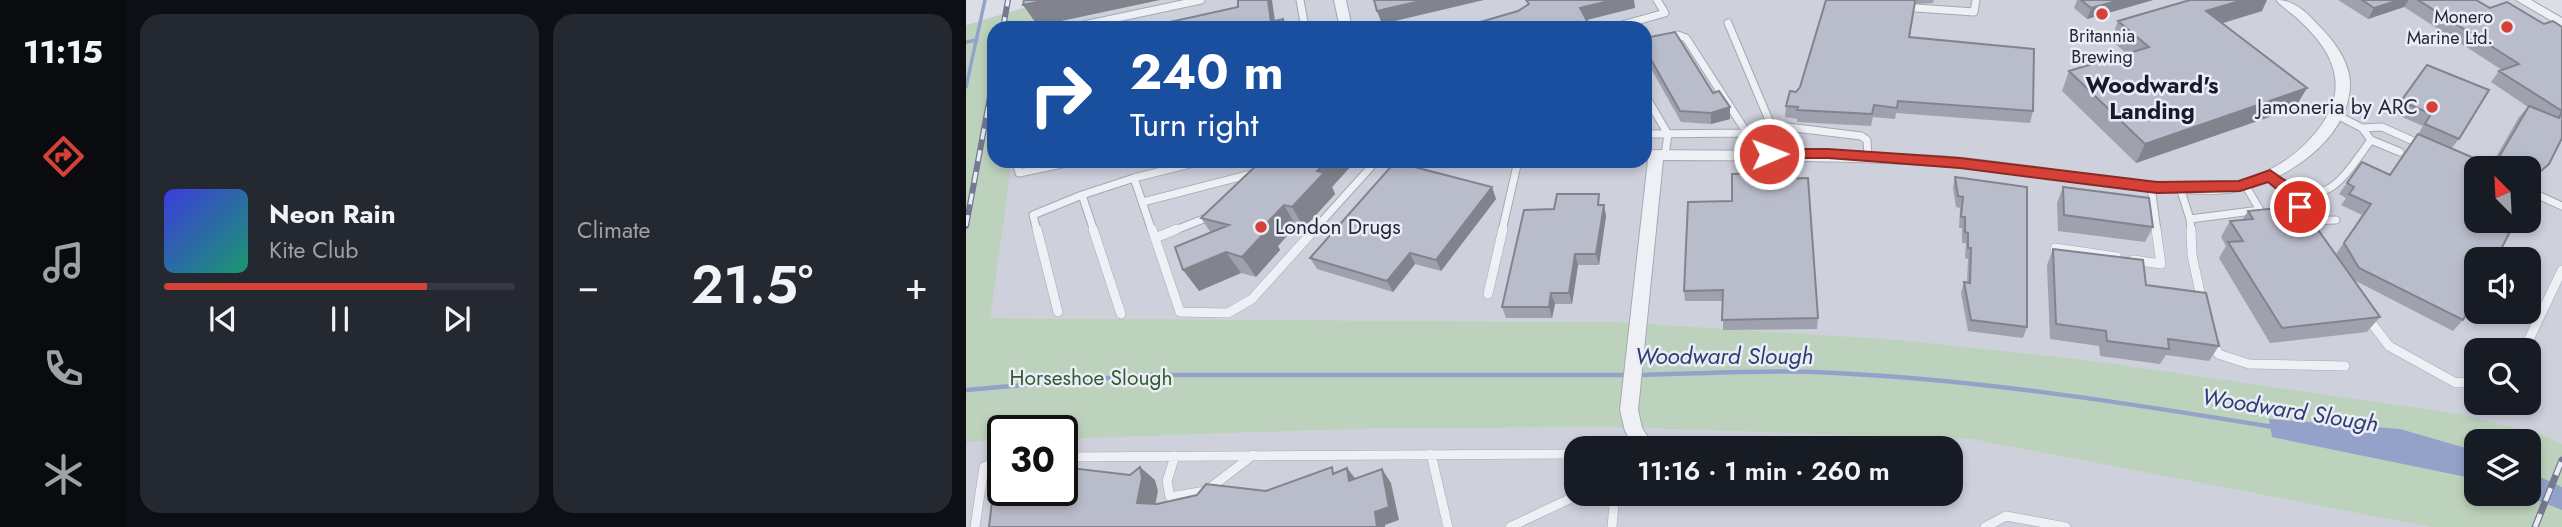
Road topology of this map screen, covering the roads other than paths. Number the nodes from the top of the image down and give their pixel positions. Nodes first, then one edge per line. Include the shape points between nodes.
1 (1201, 0) edge
2 (1300, 0) edge
3 (1340, 0) edge
4 (1657, 0) edge
5 (1976, 0) edge
6 (2282, 0) edge
7 (2522, 0) edge
8 (1916, 8) edge
9 (1103, 21) edge
10 (1304, 21) edge
11 (1344, 21) edge
12 (1636, 21) edge
13 (1728, 23) dead end
14 (2562, 23) edge
15 (1656, 41) edge
16 (1652, 107) edge
17 (2335, 114) junction
18 (1771, 125) junction
19 (2362, 128) junction
20 (1747, 133) junction
21 (1652, 134) edge
22 (1668, 134) junction
23 (2371, 140) junction
24 (2429, 148) edge
25 (2400, 152) dead end
26 (1744, 154) junction
27 (1769, 154) junction
28 (1655, 155) edge
29 (1868, 156) junction
30 (1018, 168) edge
31 (1043, 168) edge
32 (1174, 168) edge
33 (1370, 168) edge
34 (1516, 168) edge
35 (2270, 175) junction
36 (1134, 178) junction
37 (2245, 185) junction
38 (2151, 187) junction
39 (2180, 188) junction
40 (1245, 189) edge
41 (2291, 192) junction
42 (1082, 195) junction
43 (2541, 196) edge
44 (1143, 202) junction
45 (2562, 205) edge
46 (1219, 212) edge
47 (2190, 219) junction
48 (2336, 220) dead end
49 (2308, 221) junction
50 (2316, 233) edge
51 (1155, 238) junction
52 (2055, 248) edge
53 (2562, 270) edge
54 (1488, 294) dead end
55 (2203, 307) edge
56 (1058, 312) dead end
57 (2364, 312) edge
58 (1121, 314) dead end
59 (2211, 331) edge
60 (2530, 338) edge
61 (2345, 366) dead end
62 (2464, 382) edge
63 (1636, 436) edge
64 (1431, 454) junction
65 (1564, 454) edge
66 (1175, 456) junction
67 (1253, 456) junction
68 (1078, 457) edge
69 (987, 466) edge
70 (1564, 502) edge
71 (1614, 506) edge
72 (975, 527) edge
73 (1448, 527) edge
74 (1510, 527) edge
75 (1612, 527) edge
76 (1986, 527) edge
77 (2066, 527) edge

1 - 9 lane
2 - 10 lane
3 - 11 street
4 - 12 lane via 1665,13
5 - 8 lane via 1974,12
6 - 17 street via 2311,25 2334,54 2343,93
7 - 14 street
13 - 18 lane
15 - 20 lane via 1678,35 1686,38
16 - 22 lane
17 - 19 lane
17 - 35 street via 2314,147
18 - 27 lane
18 - 29 lane via 1861,136 1867,141
19 - 23 lane
19 - 24 lane via 2382,127
20 - 22 lane
20 - 26 lane
21 - 22 lane
22 - 28 lane
23 - 25 lane
23 - 41 lane via 2338,183 2324,193
26 - 27 street
26 - 28 street
27 - 29 street
28 - 63 street via 1630,392
29 - 38 street via 1986,165
30 - 31 lane via 1019,173
32 - 36 lane
33 - 51 lane via 1252,299 1228,313 1180,312
34 - 54 lane
35 - 37 street
35 - 41 lane
36 - 42 lane
36 - 44 lane
37 - 39 street
37 - 47 lane via 2260,211
38 - 39 street
38 - 52 lane via 2161,264
39 - 47 lane
40 - 44 lane via 1264,170
41 - 49 lane
42 - 56 lane via 1033,215
42 - 58 lane
43 - 45 lane
44 - 51 lane
46 - 51 lane
47 - 55 lane
48 - 49 lane
49 - 50 lane
53 - 60 lane
57 - 62 lane via 2389,346 2456,383
59 - 61 lane via 2218,355 2249,364
64 - 65 lane
64 - 67 lane
64 - 73 lane
66 - 67 lane
66 - 67 lane via 1167,481 1170,497 1190,498 1213,488
66 - 68 lane
69 - 72 lane
70 - 74 lane
71 - 75 lane
76 - 77 lane via 2007,516

